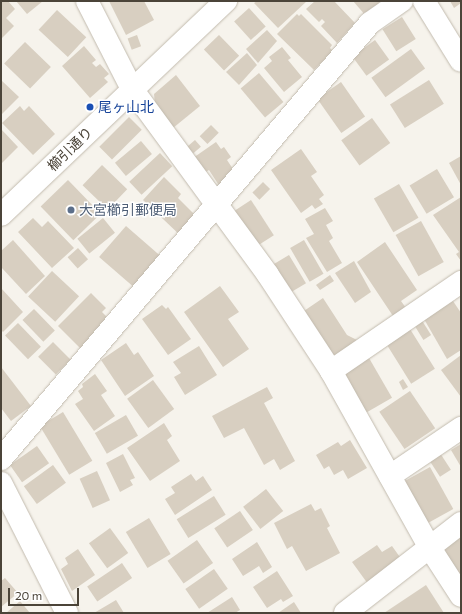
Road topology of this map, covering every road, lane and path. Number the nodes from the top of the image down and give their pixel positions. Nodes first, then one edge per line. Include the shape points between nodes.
1 (87, 1) edge
2 (226, 1) edge
3 (402, 1) edge
4 (424, 1) edge
5 (461, 61) edge
6 (132, 89) junction
7 (218, 206) junction
8 (1, 215) edge
9 (461, 282) edge
10 (331, 371) junction
11 (461, 428) edge
12 (1, 458) edge
13 (390, 476) junction
14 (1, 483) edge
15 (461, 523) edge
16 (430, 548) junction
17 (461, 596) edge
18 (67, 613) edge
19 (345, 613) edge

1 - 6 street
2 - 6 street, 櫛引通り
3 - 7 street via 370,23
4 - 5 street
6 - 7 street
6 - 8 street, 櫛引通り
7 - 10 street via 268,275
7 - 12 street
9 - 10 street
10 - 13 street
11 - 13 street
13 - 16 street
14 - 18 street
15 - 16 street
16 - 17 street
16 - 19 street

